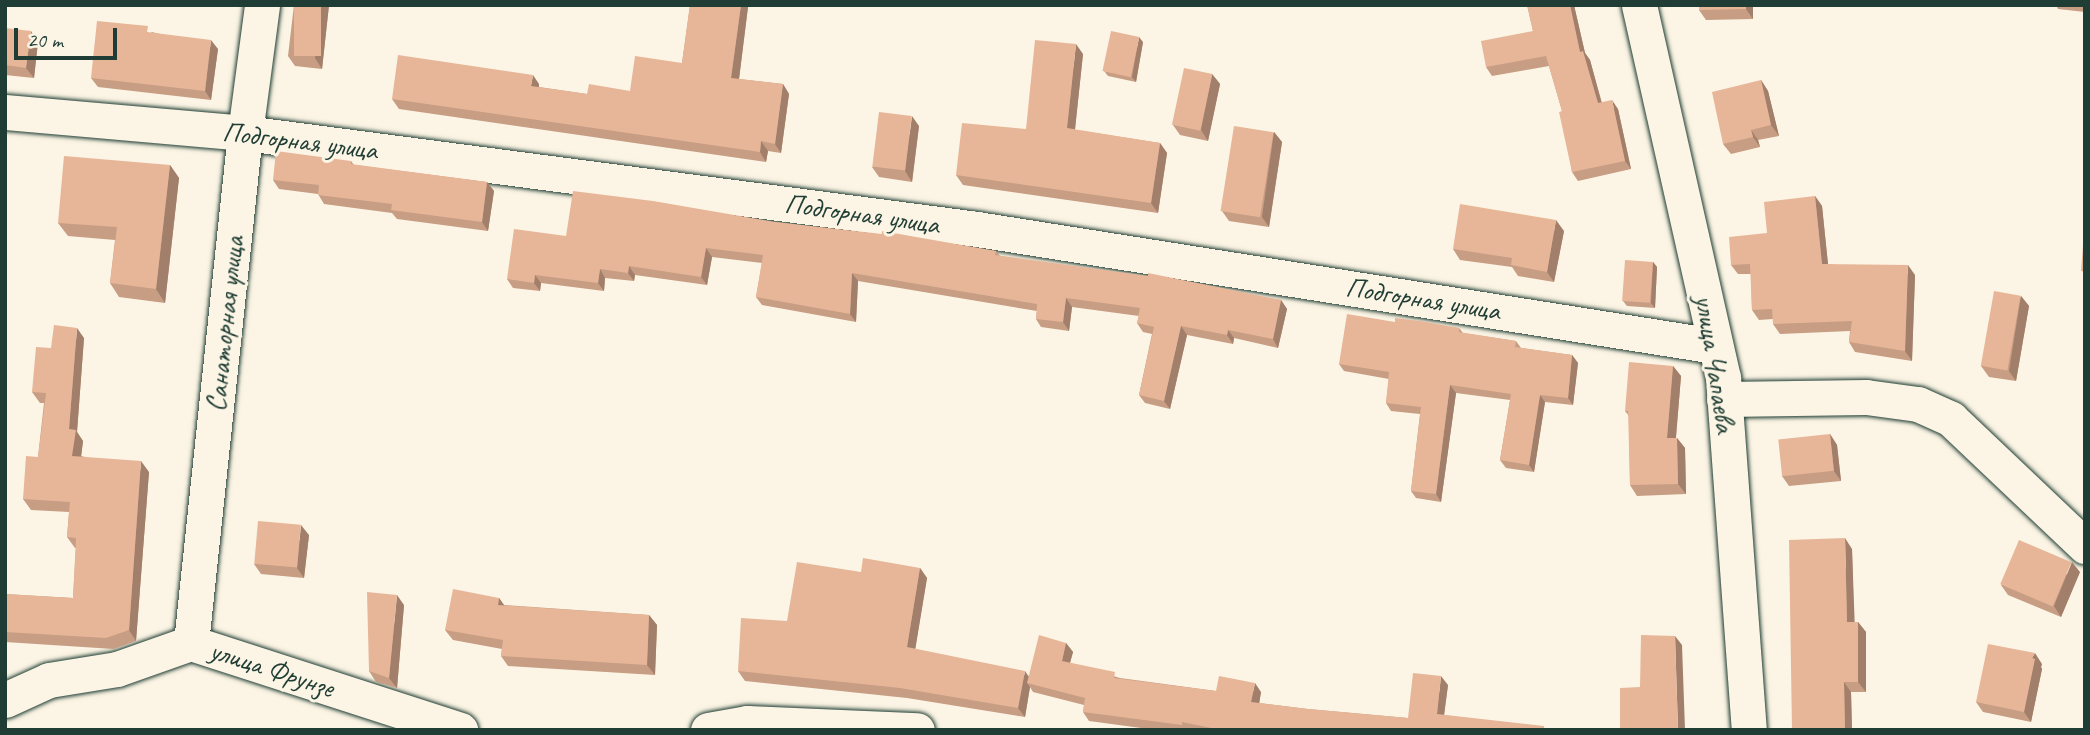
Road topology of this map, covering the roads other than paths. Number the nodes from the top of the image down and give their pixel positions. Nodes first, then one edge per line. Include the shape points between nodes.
1 (262, 5) edge
2 (1639, 5) edge
3 (5, 112) edge
4 (245, 133) junction
5 (1715, 346) junction
6 (1724, 399) junction
7 (2085, 546) edge
8 (191, 643) junction
9 (5, 700) edge
10 (460, 730) edge
11 (708, 730) edge
12 (916, 730) edge
13 (1749, 730) edge

1 - 4 street, Санаторная улица
2 - 5 street, улица Чапаева
3 - 4 street, Подгорная улица
4 - 5 street, Подгорная улица via 977,229
4 - 8 street, Санаторная улица
5 - 6 street, улица Чапаева
6 - 7 street via 1866,397 1918,404 1951,419
6 - 13 street, улица Чапаева
8 - 9 street, улица Фрунзе via 117,669 49,680
8 - 10 street, улица Фрунзе
11 - 12 street via 747,723

